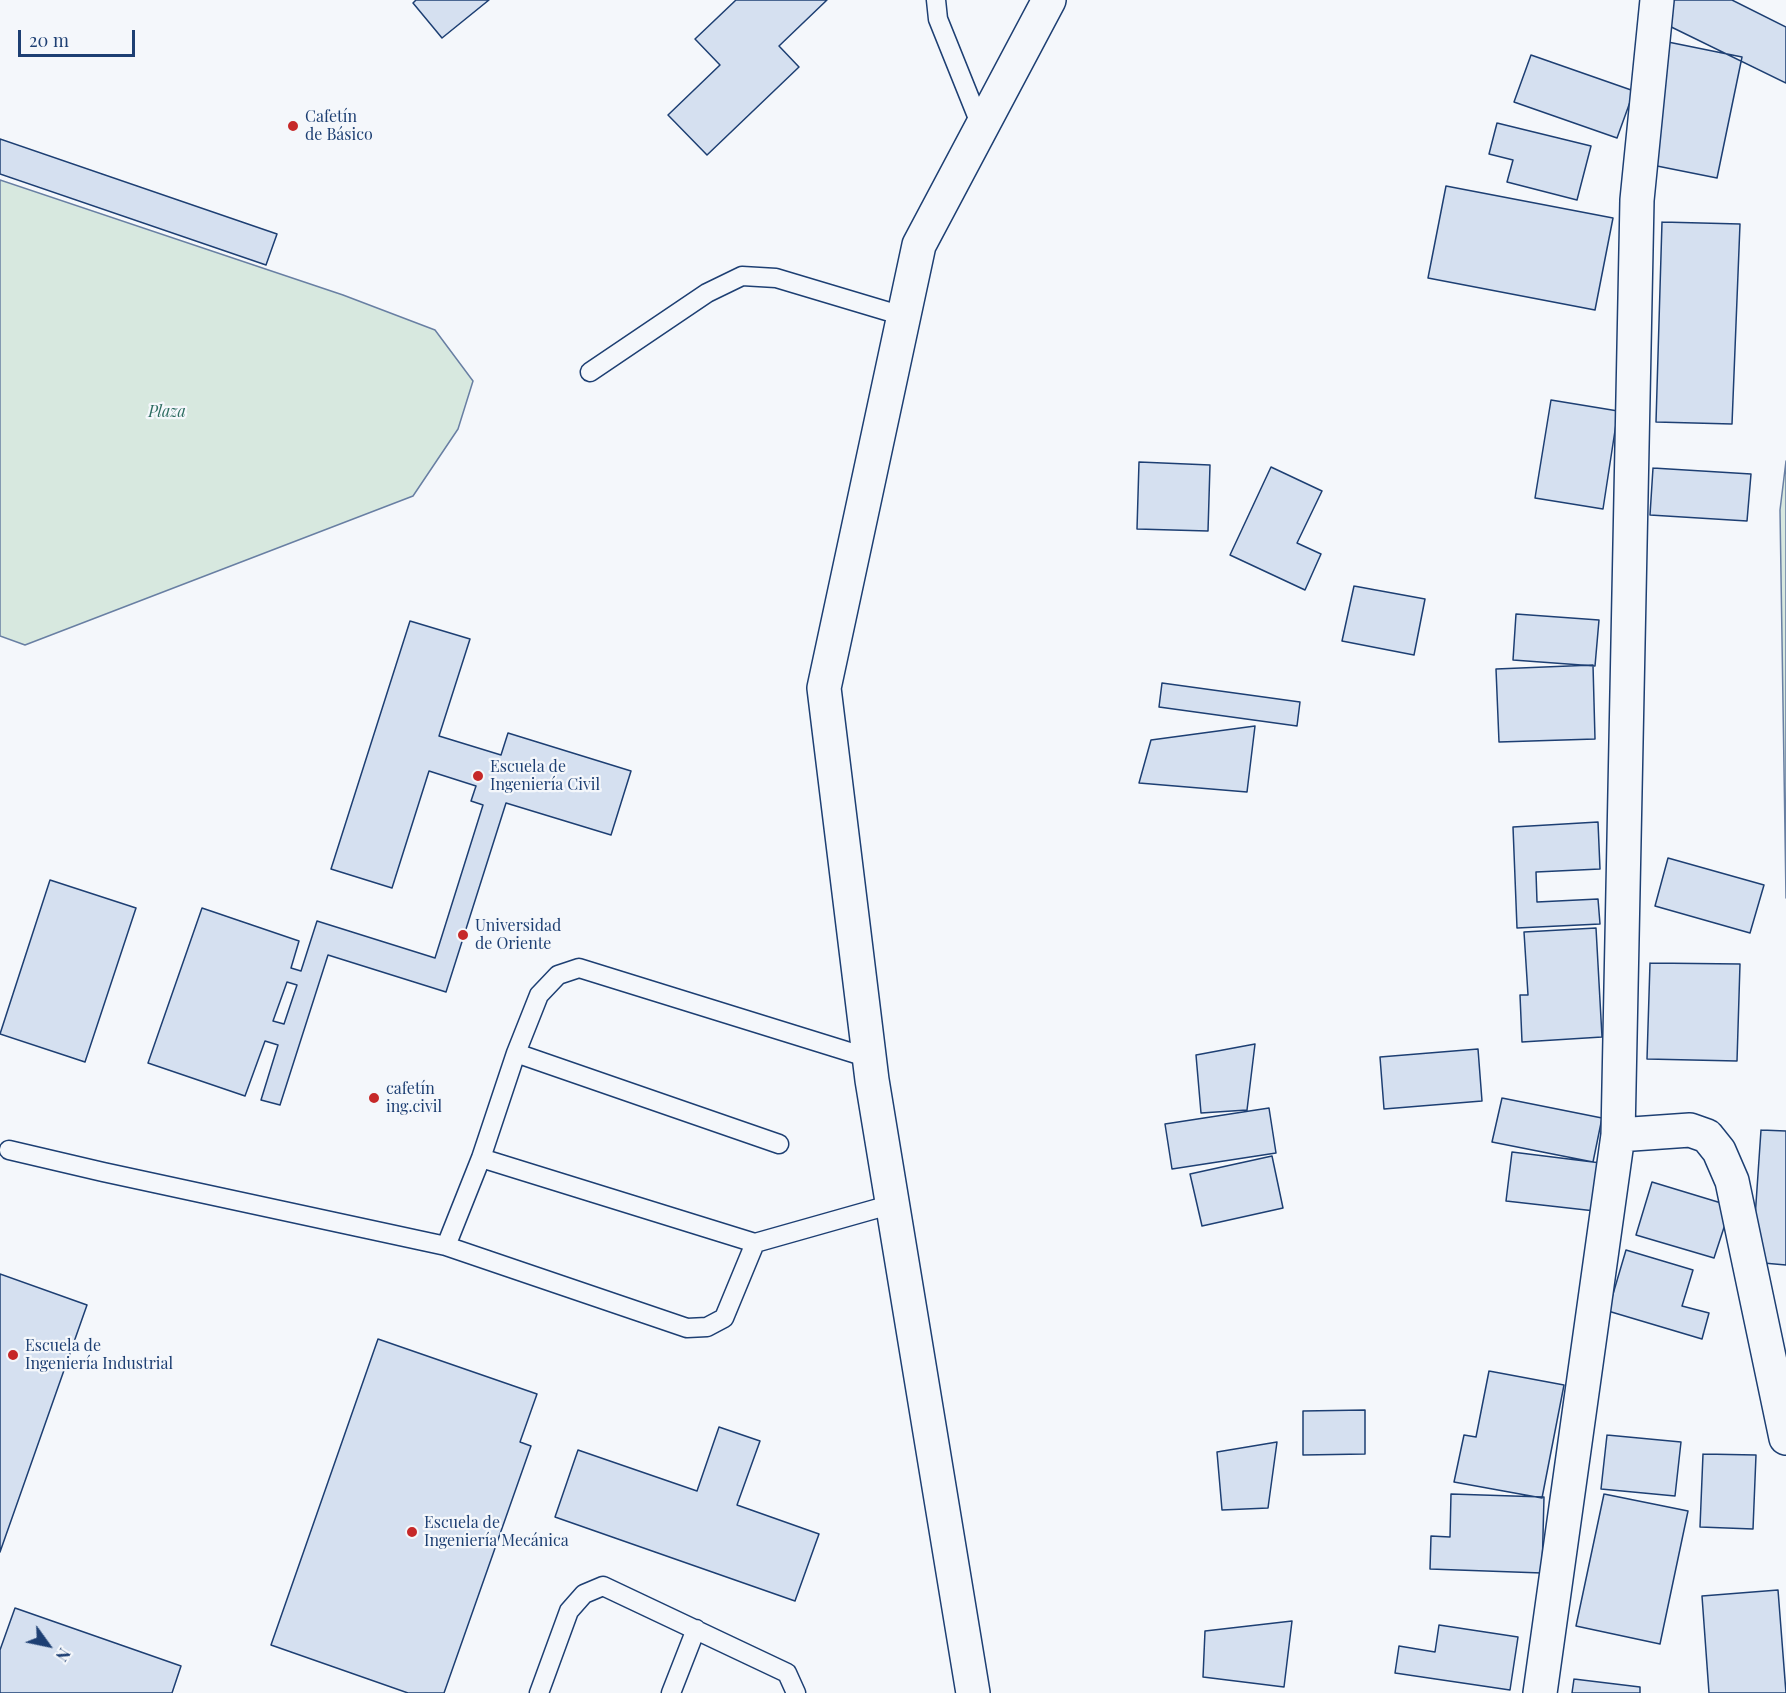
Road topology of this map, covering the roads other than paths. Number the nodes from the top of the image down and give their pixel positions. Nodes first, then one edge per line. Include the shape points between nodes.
1 (936, 0) edge
2 (1049, 0) edge
3 (1657, 0) edge
4 (981, 126) junction
5 (903, 315) junction
6 (590, 372) dead end
7 (516, 1053) junction
8 (869, 1058) junction
9 (1618, 1135) junction
10 (779, 1144) dead end
11 (9, 1150) dead end
12 (481, 1158) junction
13 (893, 1204) junction
14 (755, 1243) junction
15 (446, 1246) junction
16 (1786, 1438) edge
17 (696, 1629) junction
18 (539, 1693) edge
19 (671, 1693) edge
20 (796, 1693) edge
21 (973, 1693) edge
22 (1540, 1693) edge

1 - 4 lane via 938,19
2 - 4 street
3 - 9 street via 1637,200
4 - 5 street via 919,245
5 - 6 lane via 776,278 742,276 706,292
5 - 8 street via 824,688
7 - 8 lane via 539,994 558,975 579,968
7 - 10 lane
7 - 12 lane
8 - 13 street
9 - 16 street via 1690,1130 1707,1137 1719,1151 1732,1181
9 - 22 street
11 - 15 lane
12 - 14 lane
12 - 15 lane
13 - 14 lane
13 - 21 street
14 - 15 lane via 724,1318 706,1327 687,1328
17 - 18 lane via 603,1586 584,1594 569,1611
17 - 19 lane
17 - 20 lane via 787,1673

